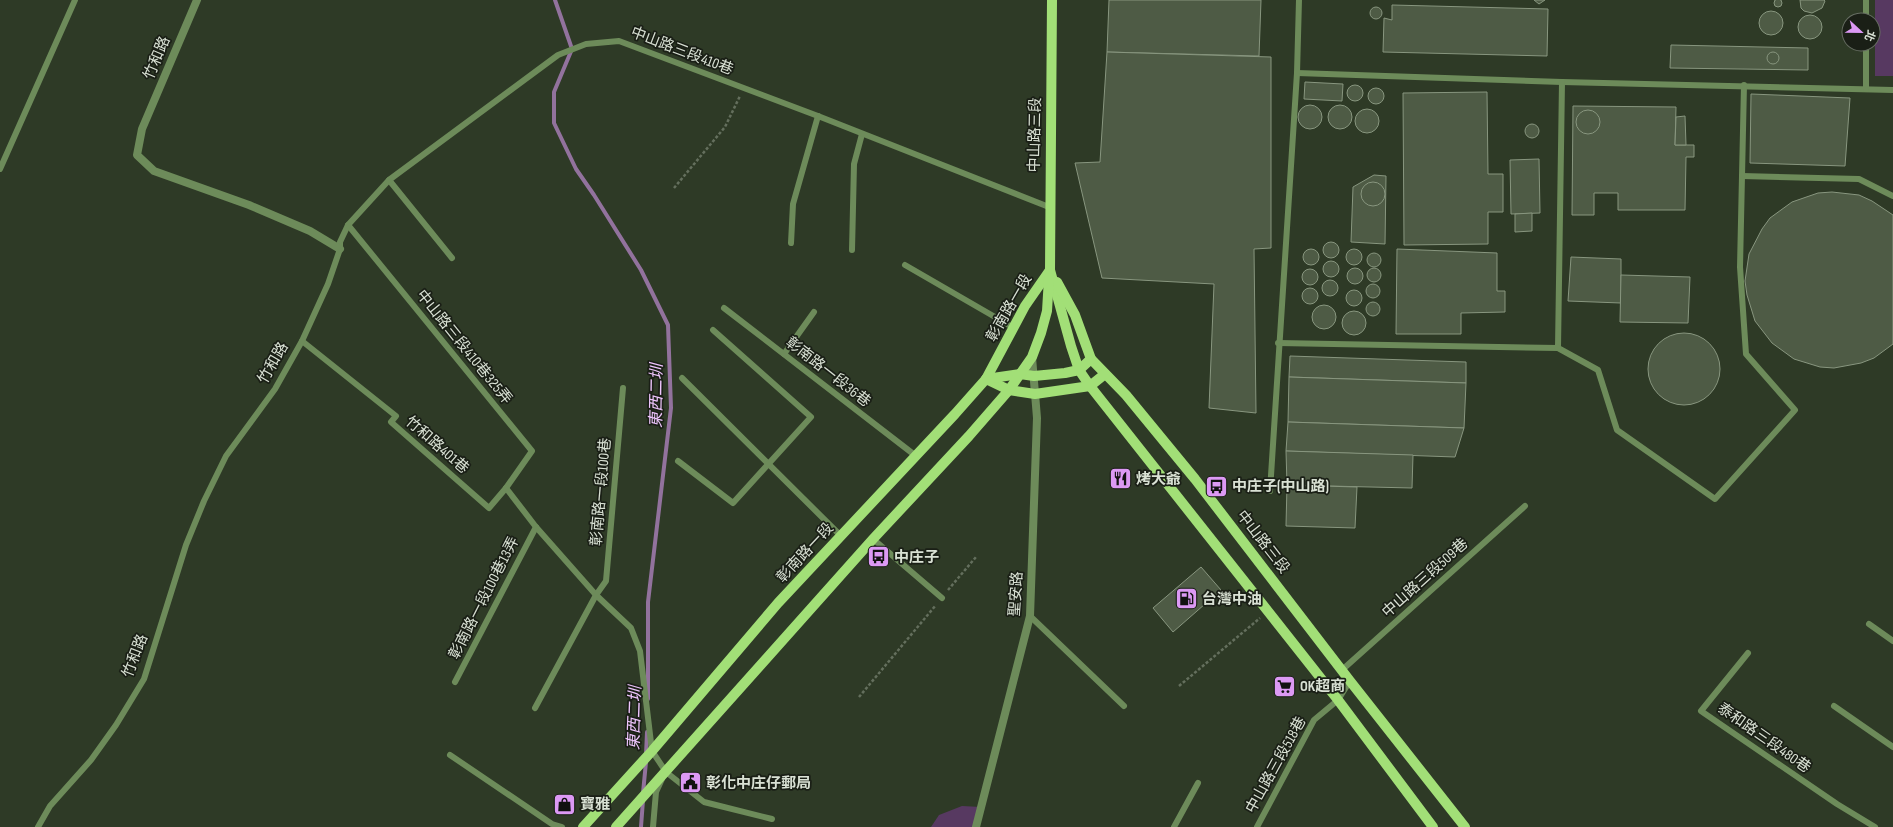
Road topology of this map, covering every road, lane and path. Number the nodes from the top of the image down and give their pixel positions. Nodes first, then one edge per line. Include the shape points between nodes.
1 (75, 0) edge
2 (197, 0) edge
3 (1052, 0) edge
4 (1299, 0) edge
5 (1866, 0) edge
6 (1866, 12) edge
7 (1866, 52) edge
8 (1297, 73) junction
9 (1562, 82) junction
10 (1744, 86) junction
11 (744, 89) junction
12 (1866, 89) junction
13 (1893, 90) edge
14 (818, 116) junction
15 (862, 134) junction
16 (0, 169) edge
17 (1742, 176) junction
18 (389, 180) junction
19 (674, 188) dead end
20 (1893, 196) edge
21 (1049, 207) junction
22 (348, 225) junction
23 (790, 243) dead end
24 (340, 249) junction
25 (852, 250) dead end
26 (452, 258) dead end
27 (905, 265) dead end
28 (1050, 270) junction
29 (724, 308) dead end
30 (814, 312) dead end
31 (1014, 328) junction
32 (712, 330) dead end
33 (302, 341) junction
34 (1278, 343) junction
35 (1558, 348) junction
36 (784, 354) junction
37 (1032, 356) junction
38 (1091, 359) junction
39 (1079, 370) junction
40 (1020, 374) junction
41 (1105, 374) junction
42 (1034, 376) junction
43 (682, 378) dead end
44 (986, 379) junction
45 (1090, 386) junction
46 (623, 388) dead end
47 (1009, 390) junction
48 (1035, 394) junction
49 (916, 456) junction
50 (678, 461) dead end
51 (768, 464) junction
52 (506, 488) junction
53 (1270, 491) dead end
54 (1525, 506) dead end
55 (536, 527) junction
56 (842, 537) junction
57 (873, 540) junction
58 (976, 557) dead end
59 (596, 595) junction
60 (942, 598) junction
61 (1267, 611) junction
62 (1030, 616) junction
63 (1869, 624) dead end
64 (1893, 641) edge
65 (1748, 653) dead end
66 (1342, 670) junction
67 (1350, 681) junction
68 (455, 682) dead end
69 (1179, 686) dead end
70 (859, 697) dead end
71 (1338, 700) junction
72 (1124, 706) dead end
73 (1834, 706) dead end
74 (535, 708) dead end
75 (1893, 747) edge
76 (652, 751) junction
77 (450, 755) dead end
78 (666, 772) junction
79 (1198, 783) dead end
80 (772, 819) dead end
81 (38, 827) edge
82 (562, 827) edge
83 (583, 827) edge
84 (616, 827) edge
85 (653, 827) edge
86 (976, 827) edge
87 (1174, 827) edge
88 (1257, 827) edge
89 (1433, 827) edge
90 (1465, 827) edge
91 (1875, 827) edge

1 - 16 lane
2 - 24 street, 竹和路 via 142,129 137,155 154,171 249,204 310,231
3 - 21 main road, 中山路三段
4 - 8 lane
5 - 6 lane
7 - 12 lane
8 - 9 lane
8 - 34 lane
9 - 10 lane
9 - 35 lane
10 - 12 lane
10 - 17 lane
11 - 14 lane, 中山路三段410巷
11 - 18 lane, 中山路三段410巷 via 619,41 586,44 558,55
11 - 19 path via 725,127
12 - 13 lane
14 - 15 lane, 中山路三段410巷
14 - 23 lane via 793,204
15 - 21 lane, 中山路三段410巷
15 - 25 lane via 854,164
17 - 20 lane via 1859,179
17 - 35 lane via 1740,267 1746,354 1795,410 1715,499 1617,430 1598,370
18 - 22 lane, 中山路三段410巷
18 - 26 lane
21 - 28 main road, 中山路三段
22 - 24 lane, 中山路三段410巷 via 340,242
22 - 52 lane, 中山路三段410巷325弄 via 532,451
24 - 33 lane, 竹和路 via 328,284
27 - 31 lane
28 - 31 main road, 彰南路一段 via 1025,306
28 - 37 main road, 彰南路一段 via 1047,311
28 - 38 main road, 中山路三段 via 1075,315
28 - 39 main road, 中山路三段
29 - 36 lane, 彰南路一段36巷
30 - 36 lane
31 - 44 main road, 彰南路一段
32 - 51 lane via 811,417
33 - 52 lane, 竹和路401巷 via 396,416 391,422 489,508
33 - 81 lane, 竹和路 via 275,389 226,456 204,500 186,544 144,678 116,725 91,760 50,806
34 - 35 lane
34 - 53 lane
36 - 49 lane, 彰南路一段36巷
37 - 40 main road, 彰南路一段
37 - 42 street, 聖安路
38 - 39 main road
38 - 41 main road, 中山路三段
39 - 42 main road
39 - 45 main road, 中山路三段
40 - 42 main road
40 - 44 main road
40 - 47 main road, 彰南路一段
41 - 45 main road
41 - 66 main road, 中山路三段 via 1126,395 1195,479
42 - 48 street, 聖安路
43 - 51 lane
44 - 47 main road
44 - 49 main road, 彰南路一段
45 - 48 main road
45 - 61 main road, 中山路三段
46 - 59 lane, 彰南路一段100巷 via 606,581
47 - 48 main road
47 - 57 main road, 彰南路一段 via 970,436
48 - 62 street, 聖安路 via 1037,418
49 - 56 main road, 彰南路一段
50 - 51 lane via 733,504
51 - 56 lane
52 - 55 lane
54 - 66 lane, 中山路三段509巷
55 - 59 lane
55 - 68 lane, 彰南路一段100巷13弄
56 - 76 main road, 彰南路一段 via 773,609
57 - 60 lane
57 - 78 main road, 彰南路一段
58 - 60 path
59 - 74 lane, 彰南路一段100巷
59 - 76 lane via 631,628 640,651
60 - 70 path
61 - 69 path
61 - 71 main road, 中山路三段
62 - 72 lane
62 - 86 street, 聖安路
63 - 64 lane
65 - 91 lane, 泰和路三段480巷 via 1701,710 1837,804
66 - 67 main road, 中山路三段
67 - 71 lane, 中山路三段518巷
67 - 90 main road, 中山路三段
71 - 88 lane, 中山路三段518巷 via 1314,720
71 - 89 main road, 中山路三段
73 - 75 lane
76 - 78 lane
76 - 83 main road, 彰南路一段
77 - 82 lane via 552,824
78 - 80 lane via 704,802
78 - 84 main road, 彰南路一段
78 - 85 lane via 656,792
79 - 87 lane

